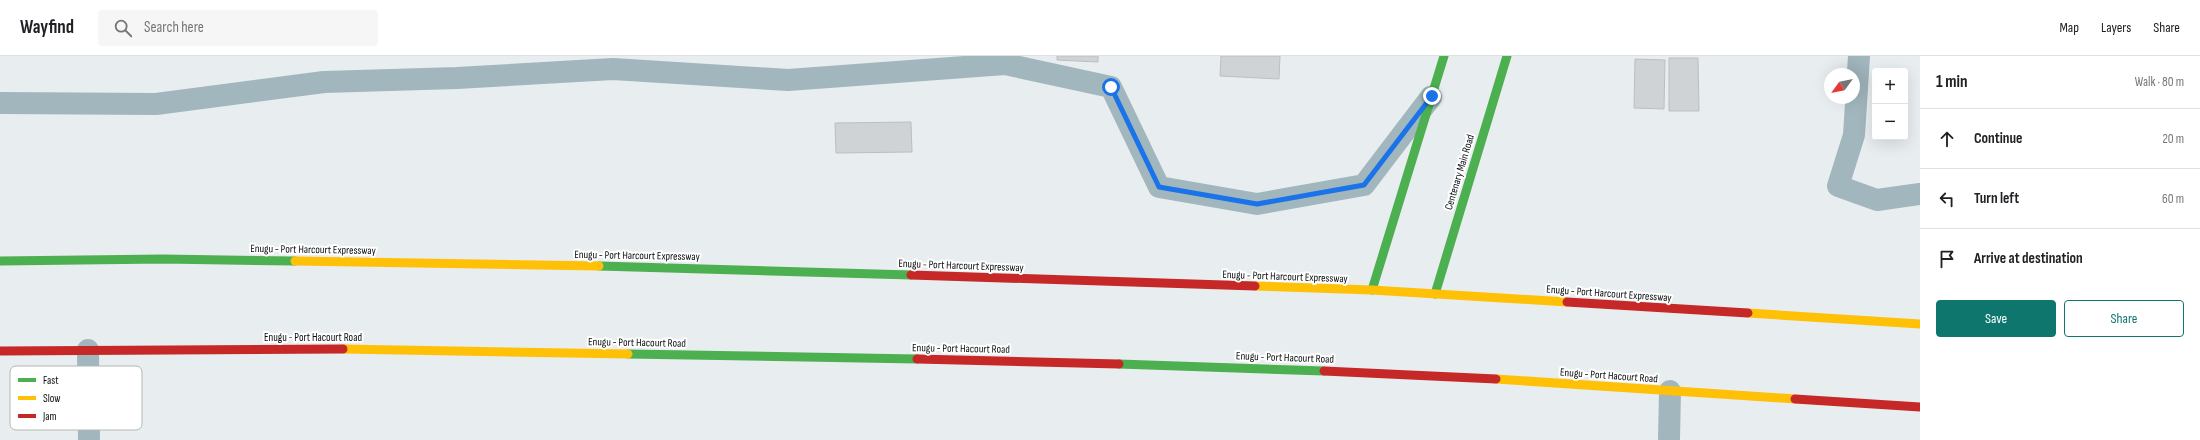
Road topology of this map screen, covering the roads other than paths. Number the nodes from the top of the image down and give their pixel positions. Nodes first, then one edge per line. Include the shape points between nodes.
1 (1444, 56) edge
2 (1507, 56) edge
3 (1859, 56) edge
4 (1432, 96) junction
5 (0, 103) edge
6 (1920, 194) edge
7 (0, 262) edge
8 (1372, 290) junction
9 (1435, 294) junction
10 (1920, 324) edge
11 (88, 350) junction
12 (0, 351) edge
13 (88, 366) edge
14 (1670, 391) junction
15 (1920, 407) edge
16 (89, 430) edge
17 (89, 440) edge
18 (1670, 440) edge

1 - 4 main road
2 - 9 main road, Centenary Main Road
3 - 6 street via 1854,135 1838,186 1877,200
4 - 5 street via 1364,185 1257,204 1159,187 1111,87 1004,64 788,80 613,69 324,82 156,104
4 - 8 main road
7 - 8 main road, Enugu - Port Harcourt Expressway via 163,259 646,267
8 - 9 main road, Enugu - Port Harcourt Expressway
9 - 10 main road, Enugu - Port Harcourt Expressway
11 - 12 main road, Enugu - Port Hacourt Road
11 - 13 street
11 - 14 main road, Enugu - Port Hacourt Road via 391,349 1062,362 1404,373
14 - 15 main road, Enugu - Port Hacourt Road
14 - 18 street
16 - 17 street

